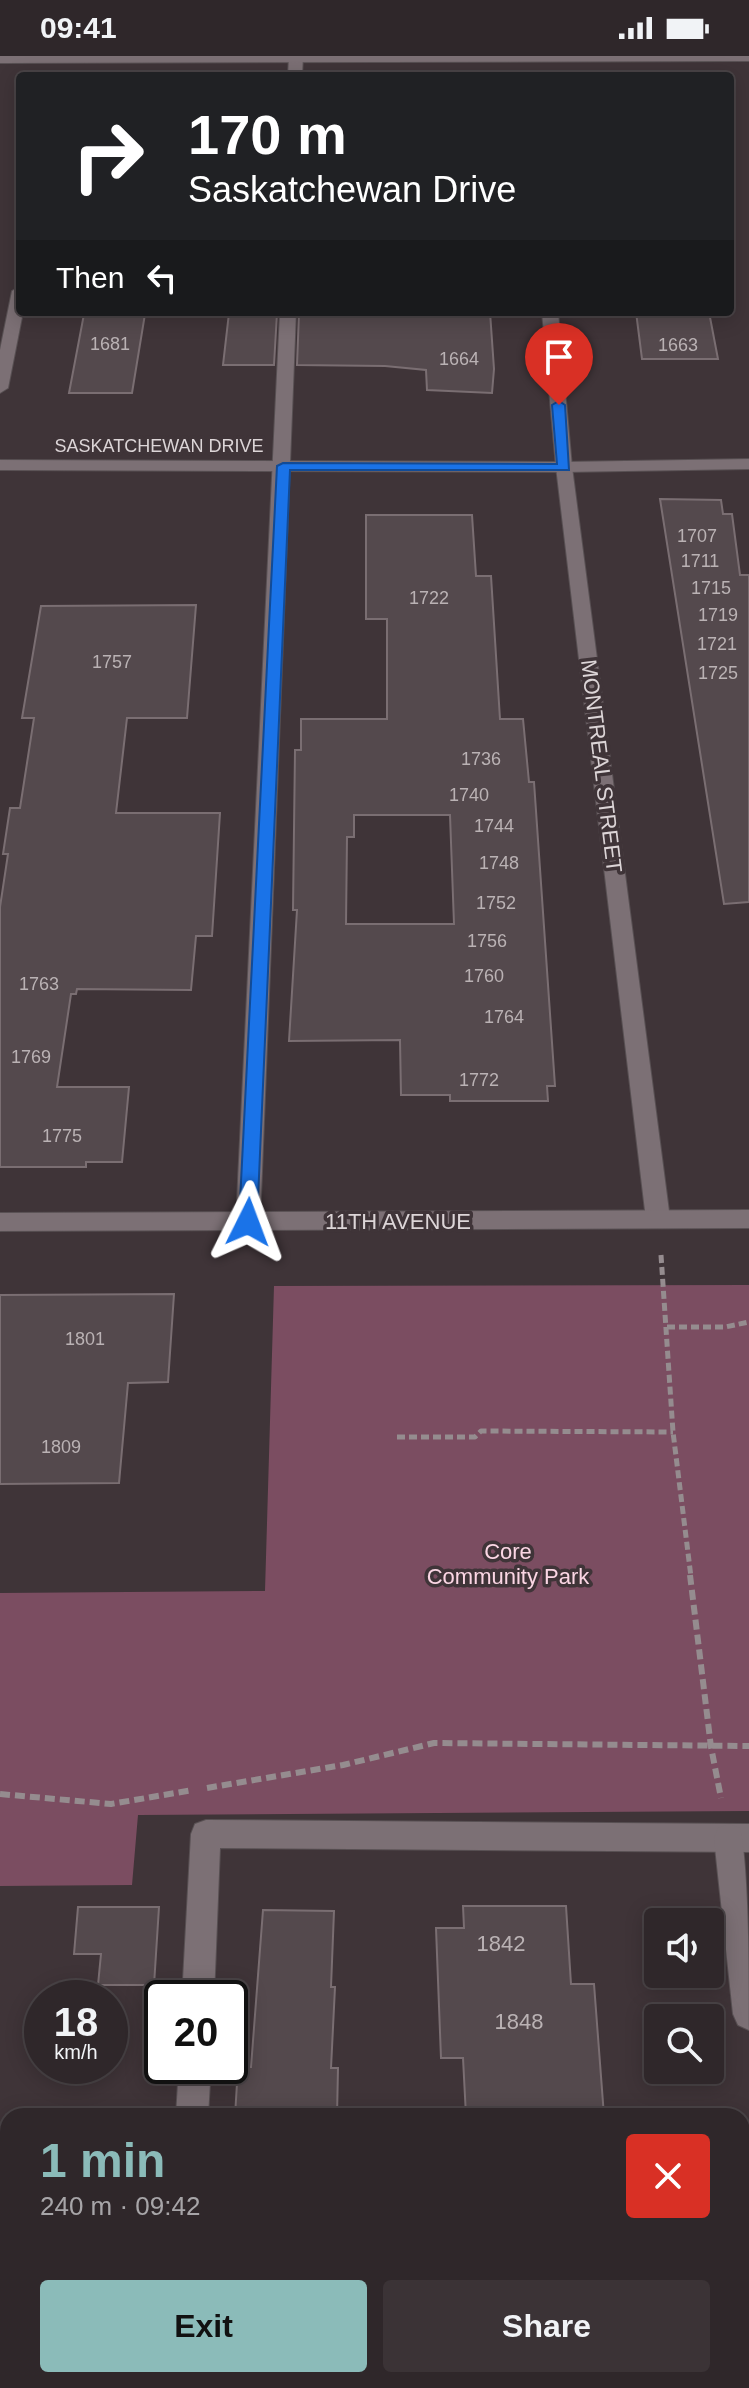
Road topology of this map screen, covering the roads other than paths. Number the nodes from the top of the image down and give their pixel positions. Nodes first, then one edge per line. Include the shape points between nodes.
1 (69, 57) edge
2 (296, 57) edge
3 (526, 57) edge
4 (749, 57) edge
5 (0, 59) edge
6 (16, 310) edge
7 (288, 316) edge
8 (550, 316) edge
9 (0, 388) edge
10 (749, 464) edge
11 (0, 465) edge
12 (283, 466) junction
13 (564, 467) junction
14 (658, 1219) junction
15 (749, 1219) edge
16 (0, 1222) edge
17 (248, 1222) junction
18 (739, 1838) edge
19 (199, 1980) edge
20 (749, 2014) edge
21 (194, 2084) edge
22 (192, 2108) edge

1 - 2 street
1 - 5 street
2 - 3 street
3 - 4 street
6 - 9 street
7 - 12 street
8 - 13 street, MONTREAL STREET
10 - 13 street, SASKATCHEWAN DRIVE
11 - 12 street, SASKATCHEWAN DRIVE
12 - 13 street, SASKATCHEWAN DRIVE
12 - 17 street
13 - 14 street, MONTREAL STREET
14 - 15 street, 11TH AVENUE
14 - 17 street, 11TH AVENUE
16 - 17 street, 11TH AVENUE
18 - 19 street via 206,1834
18 - 20 street
21 - 22 street

